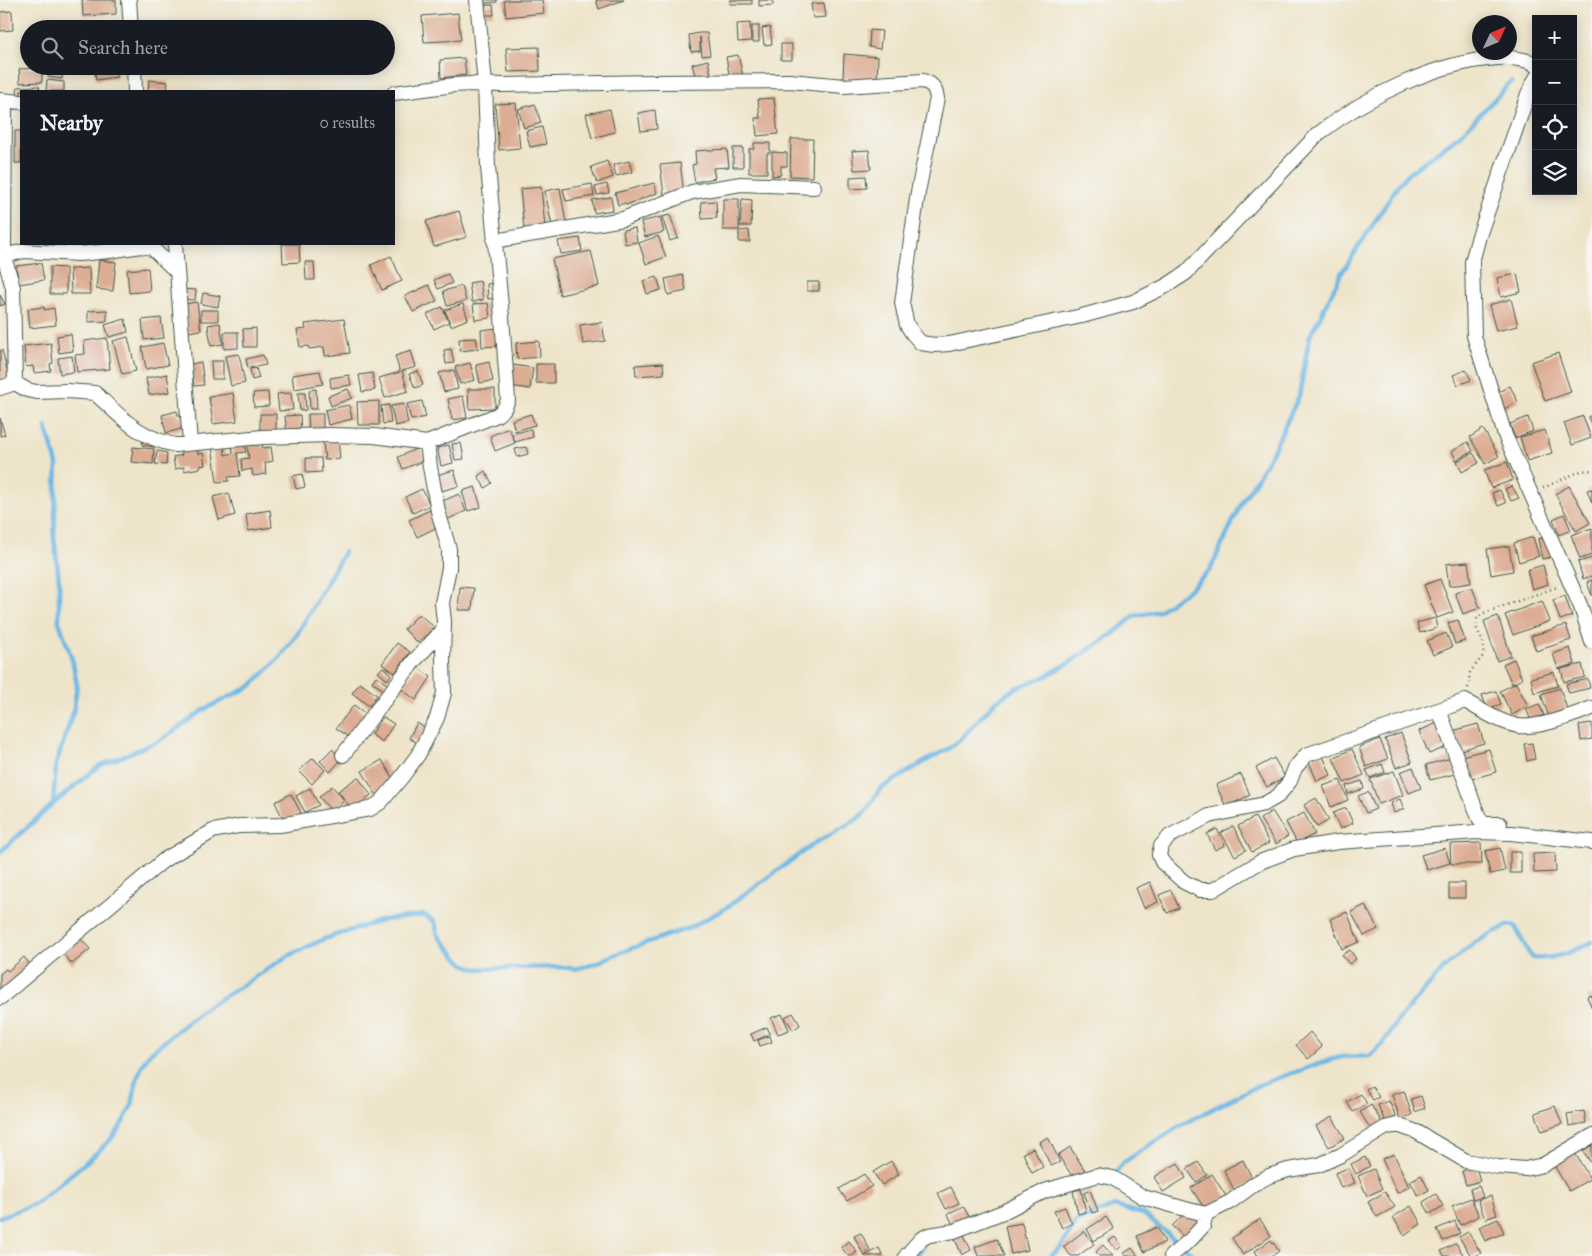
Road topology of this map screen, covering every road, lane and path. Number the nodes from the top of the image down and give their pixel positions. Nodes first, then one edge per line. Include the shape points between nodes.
1 (129, 0) edge
2 (477, 0) edge
3 (130, 20) edge
4 (1532, 62) edge
5 (134, 75) edge
6 (485, 84) junction
7 (1532, 86) edge
8 (135, 90) edge
9 (395, 93) edge
10 (3, 100) edge
11 (20, 102) edge
12 (814, 187) dead end
13 (494, 241) junction
14 (176, 245) edge
15 (2, 257) edge
16 (177, 272) junction
17 (15, 383) junction
18 (0, 388) edge
19 (190, 443) junction
20 (427, 444) junction
21 (1592, 470) edge
22 (1530, 493) junction
23 (1570, 583) junction
24 (1587, 606) edge
25 (444, 629) junction
26 (1592, 642) edge
27 (1465, 701) junction
28 (1592, 708) edge
29 (1439, 710) junction
30 (343, 755) dead end
31 (1511, 833) junction
32 (1592, 842) edge
33 (0, 998) edge
34 (1592, 1136) edge
35 (1206, 1214) junction
36 (906, 1256) edge
37 (1171, 1256) edge

1 - 3 street
2 - 6 street
4 - 6 street via 1500,57 1456,64 1401,84 1339,117 1318,134 1186,273 1133,302 1082,316 934,345 921,343 913,334 907,325 902,303 918,192 937,98 935,88 929,83 844,86 790,81
5 - 8 street
6 - 9 street via 454,84
6 - 13 street
7 - 22 street via 1472,262 1474,336 1505,435
10 - 11 street
10 - 15 street
12 - 13 street via 741,184 692,192 623,219
13 - 20 street via 508,400 497,416
14 - 16 street
15 - 16 street via 24,251 79,254 141,246 152,248
15 - 17 street via 13,288
16 - 19 street
17 - 18 street
17 - 19 street via 36,392 95,392 122,419 147,435 175,445
19 - 20 street via 329,435 374,436
20 - 25 street via 438,511 449,549 442,603
21 - 22 path
22 - 23 street
23 - 24 street
23 - 27 path via 1477,618 1477,629 1484,644 1483,656 1470,672
24 - 26 street
25 - 30 street via 414,661
25 - 33 street via 444,693 437,718 418,756 381,802 370,809 289,823 212,831 164,860
27 - 28 street via 1518,726 1541,725
27 - 29 street
29 - 31 street via 1479,818 1484,824 1505,824
29 - 31 street via 1306,755 1278,796 1264,804 1209,816 1170,836 1161,846 1159,855 1162,862 1184,882 1200,890 1213,890 1260,862 1294,849 1338,842 1477,832
31 - 32 street
34 - 35 street via 1543,1164 1526,1169 1498,1168 1466,1161 1397,1124 1319,1164 1269,1176
35 - 36 street via 1143,1197 1113,1178 1098,1175 1045,1191 954,1231 929,1235
35 - 37 street via 1203,1226

